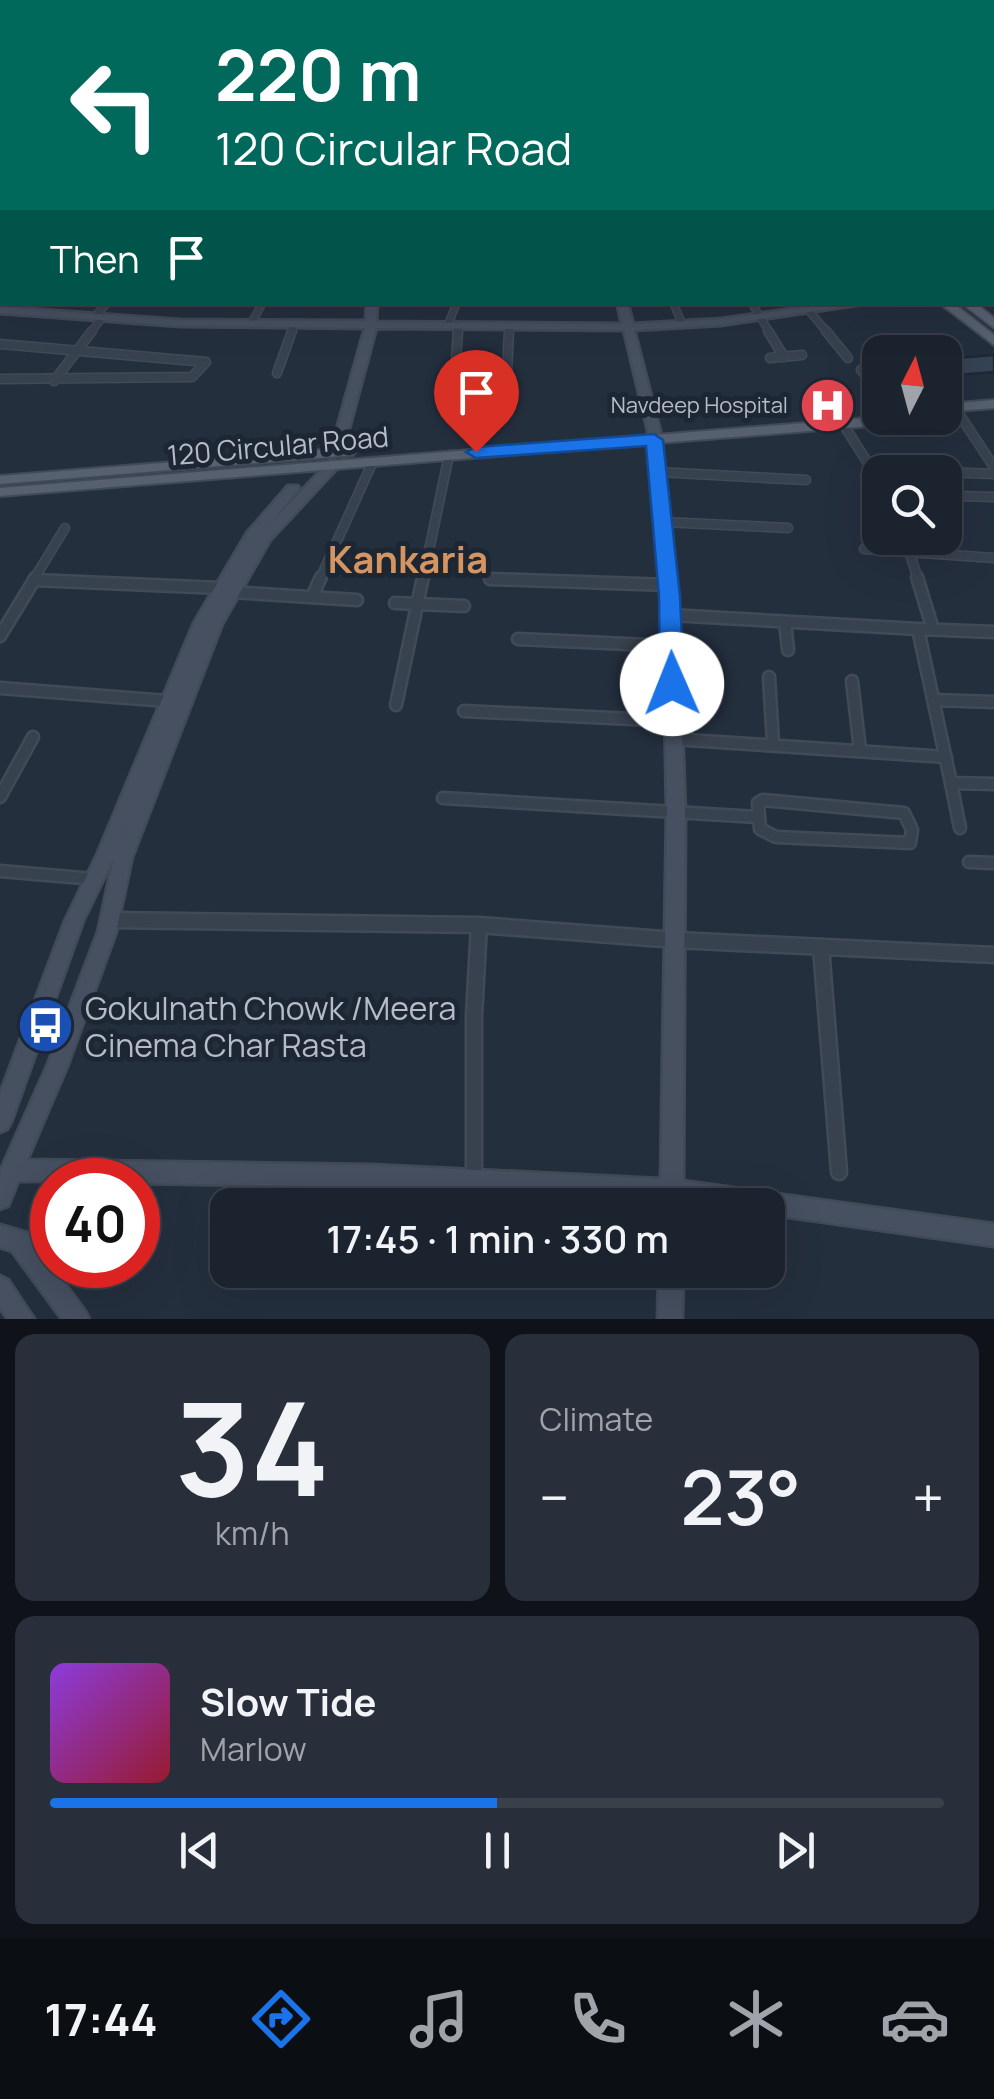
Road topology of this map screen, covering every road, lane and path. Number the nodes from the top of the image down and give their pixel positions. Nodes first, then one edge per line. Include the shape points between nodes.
1 (105, 305) edge
2 (261, 305) edge
3 (372, 305) edge
4 (456, 305) edge
5 (623, 305) edge
6 (674, 305) edge
7 (753, 305) edge
8 (835, 305) edge
9 (948, 305) edge
10 (970, 305) edge
11 (0, 310) edge
12 (809, 311) junction
13 (761, 316) junction
14 (102, 317) junction
15 (251, 324) junction
16 (294, 324) junction
17 (682, 324) junction
18 (994, 324) edge
19 (371, 325) junction
20 (453, 326) junction
21 (509, 326) junction
22 (628, 326) junction
23 (994, 341) edge
24 (0, 344) edge
25 (78, 350) junction
26 (802, 355) dead end
27 (784, 356) junction
28 (770, 358) dead end
29 (848, 358) dead end
30 (277, 373) dead end
31 (0, 380) edge
32 (54, 381) junction
33 (994, 404) edge
34 (962, 410) edge
35 (962, 412) edge
36 (994, 412) edge
37 (862, 414) edge
38 (862, 422) edge
39 (843, 424) junction
40 (962, 428) edge
41 (654, 436) junction
42 (449, 455) junction
43 (863, 455) edge
44 (329, 459) junction
45 (373, 461) junction
46 (962, 470) edge
47 (994, 470) edge
48 (658, 472) junction
49 (0, 480) edge
50 (806, 480) dead end
51 (0, 492) edge
52 (962, 496) edge
53 (994, 498) edge
54 (662, 522) junction
55 (65, 528) dead end
56 (788, 528) dead end
57 (910, 555) edge
58 (943, 555) edge
59 (994, 558) edge
60 (490, 579) dead end
61 (34, 580) junction
62 (669, 586) junction
63 (226, 590) junction
64 (312, 597) junction
65 (357, 600) dead end
66 (395, 602) dead end
67 (417, 604) junction
68 (464, 606) dead end
69 (670, 615) junction
70 (786, 622) junction
71 (931, 623) dead end
72 (918, 630) junction
73 (994, 632) edge
74 (0, 636) edge
75 (518, 639) dead end
76 (671, 646) junction
77 (788, 650) dead end
78 (769, 677) dead end
79 (852, 681) dead end
80 (0, 688) edge
81 (167, 700) junction
82 (934, 700) junction
83 (994, 702) edge
84 (396, 705) dead end
85 (464, 710) dead end
86 (673, 730) junction
87 (33, 737) dead end
88 (773, 743) junction
89 (860, 750) junction
90 (946, 757) junction
91 (7, 769) edge
92 (951, 782) junction
93 (994, 784) edge
94 (0, 797) edge
95 (443, 798) dead end
96 (676, 812) junction
97 (757, 817) junction
98 (960, 828) dead end
99 (969, 862) dead end
100 (994, 863) edge
101 (0, 872) edge
102 (94, 879) junction
103 (109, 920) junction
104 (479, 925) junction
105 (676, 940) junction
106 (821, 947) junction
107 (994, 955) edge
108 (0, 1122) edge
109 (12, 1170) junction
110 (839, 1172) dead end
111 (474, 1181) junction
112 (556, 1188) edge
113 (672, 1188) edge
114 (0, 1198) edge
115 (785, 1211) edge
116 (0, 1236) edge
117 (994, 1236) edge
118 (0, 1288) edge
119 (671, 1288) edge
120 (22, 1319) edge
121 (77, 1319) edge
122 (670, 1319) edge

1 - 14 street via 96,314
2 - 15 street
3 - 19 street
4 - 20 street
5 - 22 street
6 - 17 street
7 - 13 street
8 - 12 street
9 - 23 main road
10 - 18 main road
11 - 14 street
12 - 13 street
12 - 29 street
13 - 17 street
13 - 27 street
14 - 15 street
14 - 25 street
15 - 16 street
16 - 19 street
16 - 30 street
17 - 22 street
19 - 20 street
19 - 44 street
20 - 21 street
20 - 21 street via 460,379 507,373
21 - 22 street
22 - 41 street
24 - 25 street
25 - 32 street
25 - 32 street via 206,362 192,377
26 - 27 street
27 - 28 street
31 - 32 street
33 - 34 main road
35 - 36 main road
37 - 41 main road, 120 Circular Road
38 - 39 main road, 120 Circular Road
39 - 41 main road, 120 Circular Road
39 - 43 street
40 - 47 street
41 - 42 main road, 120 Circular Road
41 - 44 main road, 120 Circular Road
41 - 48 street
42 - 45 main road, 120 Circular Road
42 - 67 street
44 - 45 main road, 120 Circular Road
44 - 49 main road, 120 Circular Road
44 - 51 main road, 120 Circular Road
44 - 63 street
45 - 64 street
46 - 47 street
48 - 50 street
48 - 54 street
52 - 53 street
54 - 56 street
54 - 62 street
55 - 61 street
57 - 71 street
58 - 59 street
60 - 62 street
61 - 63 street
61 - 74 street
62 - 69 street
63 - 64 street
63 - 81 street
63 - 103 street via 123,857
64 - 65 street
66 - 67 street
67 - 68 street
67 - 84 street
69 - 70 street
69 - 76 street
70 - 72 street
70 - 77 street
72 - 73 street
72 - 82 street
75 - 76 street
76 - 86 street
78 - 88 street
79 - 89 street
80 - 81 street
81 - 102 street
82 - 83 street
82 - 90 street
85 - 86 street
86 - 88 street
86 - 96 street
87 - 91 street
88 - 89 street
89 - 90 street
90 - 92 street
91 - 94 street
92 - 93 street
92 - 98 street
95 - 96 street
96 - 97 street
96 - 105 street
97 - 97 street via 760,829 776,837 910,843 912,830 904,813 762,800
99 - 100 street
101 - 102 street
102 - 108 street
103 - 104 street
103 - 109 street
104 - 105 street
104 - 111 street
105 - 106 street
105 - 113 street
106 - 107 street
106 - 110 street
109 - 111 street
109 - 114 street
111 - 112 street
115 - 117 street
116 - 121 street via 19,1241
118 - 120 street
119 - 122 street

